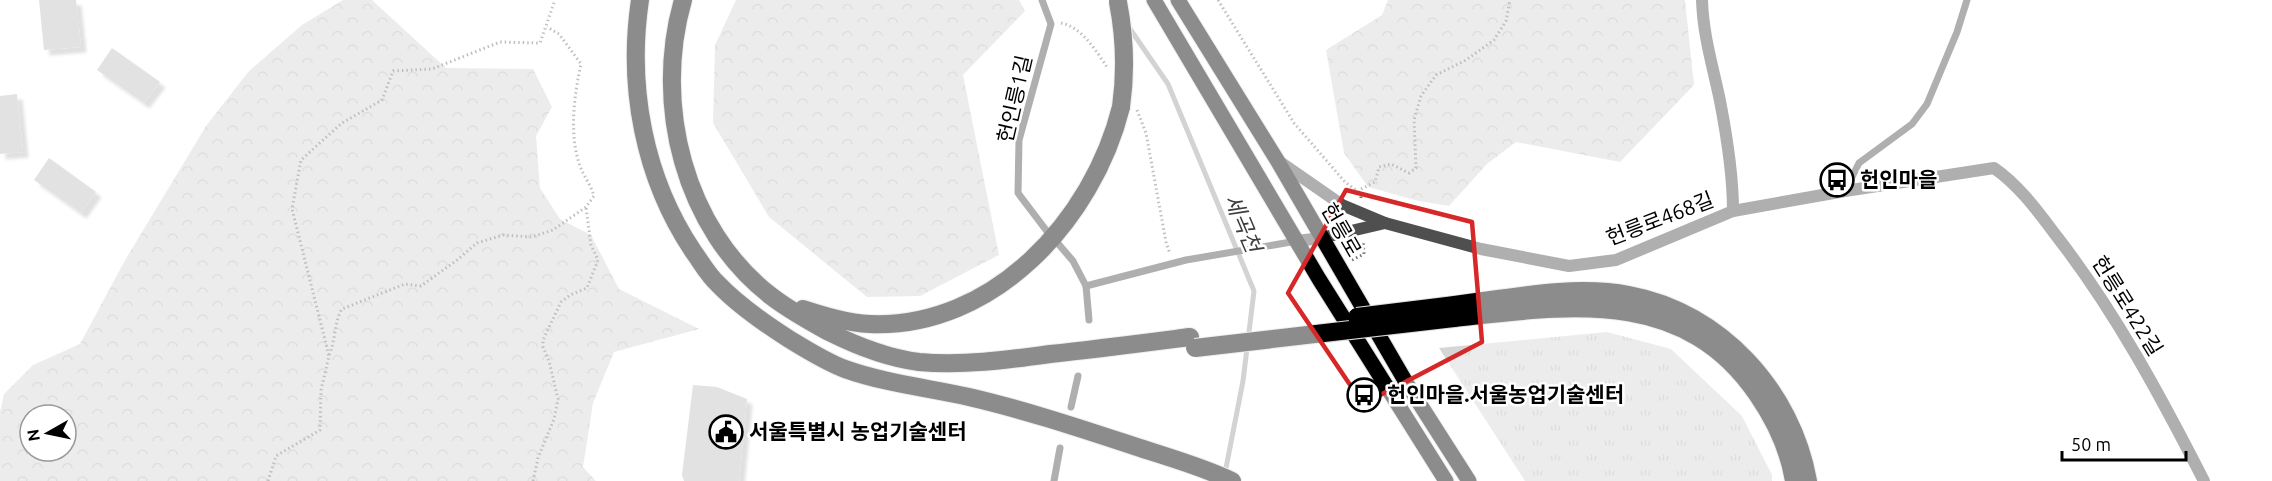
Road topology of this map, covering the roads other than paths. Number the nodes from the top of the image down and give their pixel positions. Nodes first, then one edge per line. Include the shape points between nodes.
1 (640, 0) edge
2 (683, 0) edge
3 (1042, 0) edge
4 (1154, 0) edge
5 (1178, 0) edge
6 (1702, 0) edge
7 (1967, 0) edge
8 (1118, 1) edge
9 (1277, 160) junction
10 (1994, 168) joint
11 (1845, 191) junction
12 (1733, 212) junction
13 (1385, 223) junction
14 (1049, 234) dead end
15 (1321, 238) junction
16 (1055, 240) dead end
17 (1297, 241) junction
18 (1086, 286) junction
19 (771, 296) junction
20 (1451, 312) junction
21 (1089, 320) dead end
22 (770, 327) junction
23 (1192, 343) junction
24 (1078, 376) dead end
25 (1071, 407) dead end
26 (1060, 448) dead end
27 (1054, 481) edge
28 (1232, 481) edge
29 (1446, 481) edge
30 (1469, 481) edge
31 (1794, 481) edge
32 (1808, 481) edge
33 (2204, 481) edge

1 - 22 highway via 636,35 638,96 657,182 683,236 717,283
2 - 19 highway via 671,89 682,161 720,241 735,262
3 - 14 lane, 헌인릉1길 via 1051,24 1019,140 1018,193
4 - 17 main road, 헌릉로
5 - 9 main road, 헌릉로
6 - 12 street via 1703,27 1733,183
7 - 11 lane via 1927,104 1912,124 1859,164
8 - 19 highway, bridge via 1125,56 1124,86 1110,146 1073,213 1010,277 976,300 923,318 872,324 830,317
9 - 13 street, 헌릉로468길 via 1342,205
9 - 15 main road, 헌릉로
10 - 11 street, 헌릉로468길
10 - 33 street, 헌릉로422길 via 2011,180 2087,275 2164,402
11 - 12 street, 헌릉로468길
12 - 13 street, 헌릉로468길 via 1616,260 1569,266 1481,249
13 - 15 street, 헌릉로468길
15 - 17 street, 헌릉로468길
15 - 30 main road, 헌릉로
16 - 18 lane via 1073,261
17 - 18 lane, 헌릉로 via 1186,260
17 - 29 main road, 헌릉로
18 - 21 lane
19 - 23 highway via 846,340 917,362 986,362
20 - 23 highway, bridge
20 - 31 highway via 1595,308 1652,317 1696,334 1735,367 1760,397 1787,451
20 - 32 highway via 1532,295 1599,292 1640,297 1672,307 1719,335 1768,385 1801,447
22 - 23 highway via 846,359 892,370 942,375 988,373
22 - 28 highway via 845,369 1059,420
24 - 25 lane
26 - 27 lane

